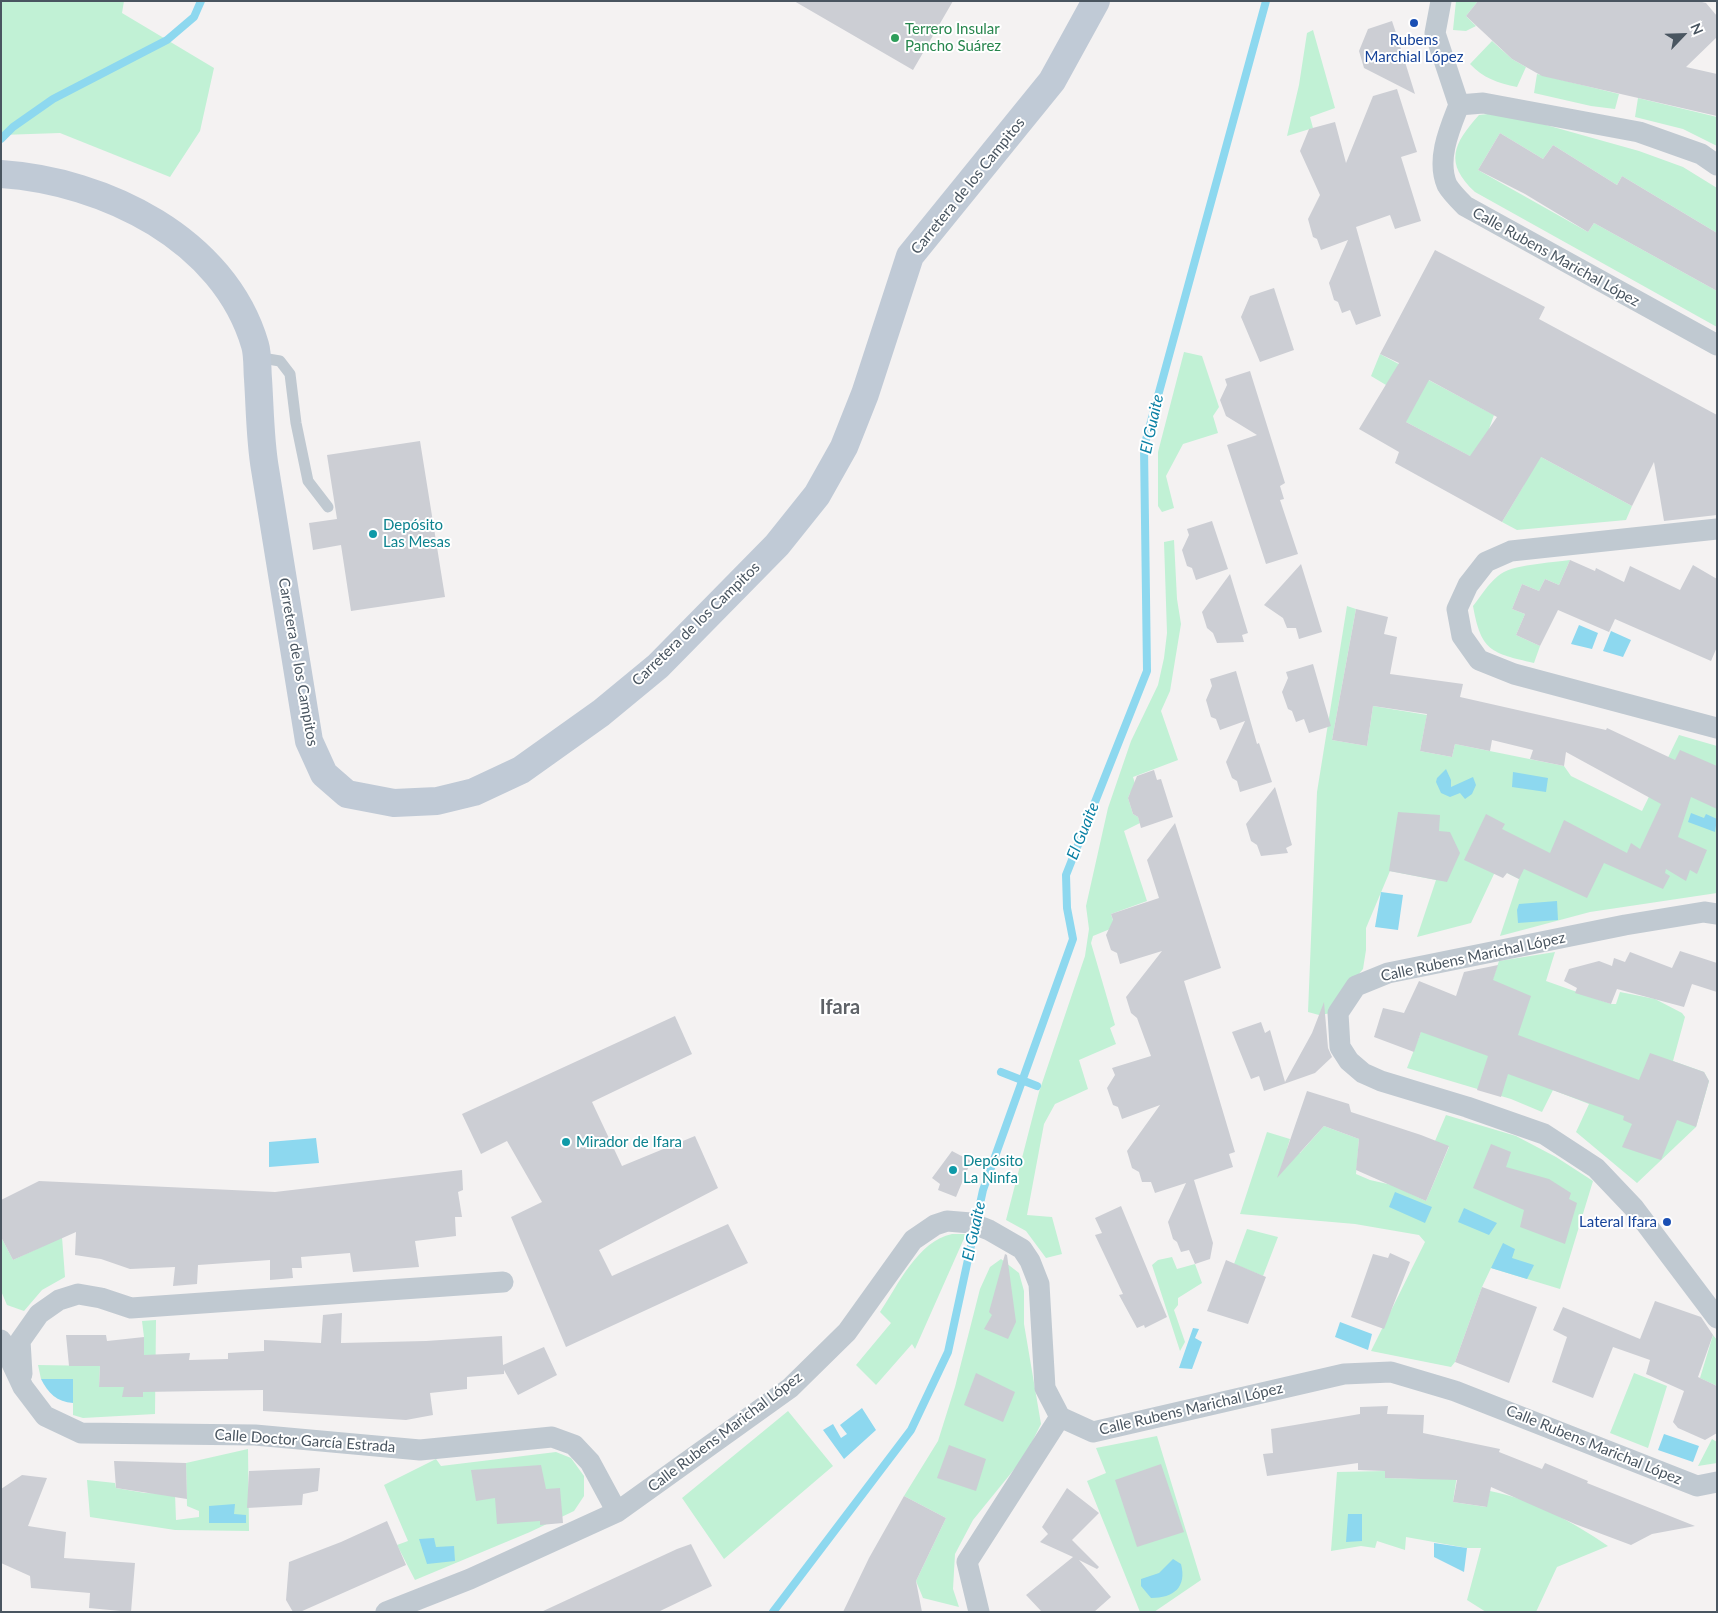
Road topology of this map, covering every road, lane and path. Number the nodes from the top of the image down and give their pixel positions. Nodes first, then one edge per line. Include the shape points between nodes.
1 (1096, 1) edge
2 (1441, 1) edge
3 (1459, 104) junction
4 (1717, 164) edge
5 (1, 174) edge
6 (1717, 345) edge
7 (256, 357) junction
8 (328, 507) dead end
9 (1717, 529) edge
10 (1717, 728) edge
11 (1717, 914) edge
12 (503, 1282) dead end
13 (1717, 1318) edge
14 (1, 1340) edge
15 (23, 1387) junction
16 (1060, 1417) junction
17 (1717, 1482) edge
18 (617, 1512) junction
19 (386, 1612) edge
20 (979, 1612) edge

1 - 7 main road, Carretera de los Campitos via 1052,81 910,256 865,394 844,447 817,495 777,545 658,666 601,713 521,770 474,792 437,800 394,803 347,794 324,774 309,742 264,464
2 - 3 street via 1435,33
3 - 4 street via 1483,102 1639,132 1702,154
3 - 6 street, Calle Rubens Marichal López via 1446,136 1444,160 1447,184 1465,206
5 - 7 main road, Carretera de los Campitos via 22,175 77,187 114,200 163,228 209,264 238,303 255,346
7 - 8 lane via 280,361 290,374 308,481
9 - 10 street via 1511,551 1486,562 1468,585 1457,609 1462,636 1479,660 1514,674
11 - 13 street, Calle Rubens Marichal López via 1704,912 1625,925 1388,973 1356,986 1338,1012 1338,1030 1340,1046 1349,1061 1363,1073 1544,1134 1596,1168 1634,1208
12 - 15 street via 131,1308 78,1294 59,1300 39,1314 20,1341
14 - 15 street, Calle Doctor García Estrada
15 - 18 street, Calle Doctor García Estrada via 45,1416 81,1433 256,1435 420,1450 552,1437 574,1445 590,1462
16 - 17 street, Calle Rubens Marichal López via 1093,1432 1344,1374 1391,1372 1455,1391 1697,1486
16 - 18 street, Calle Rubens Marichal López via 1045,1388 1038,1284 1030,1261 1022,1249 1006,1238 971,1223 960,1221 935,1225 913,1240 847,1332 790,1388
16 - 20 street via 968,1562
18 - 19 street, Calle Rubens Marichal López via 470,1579

